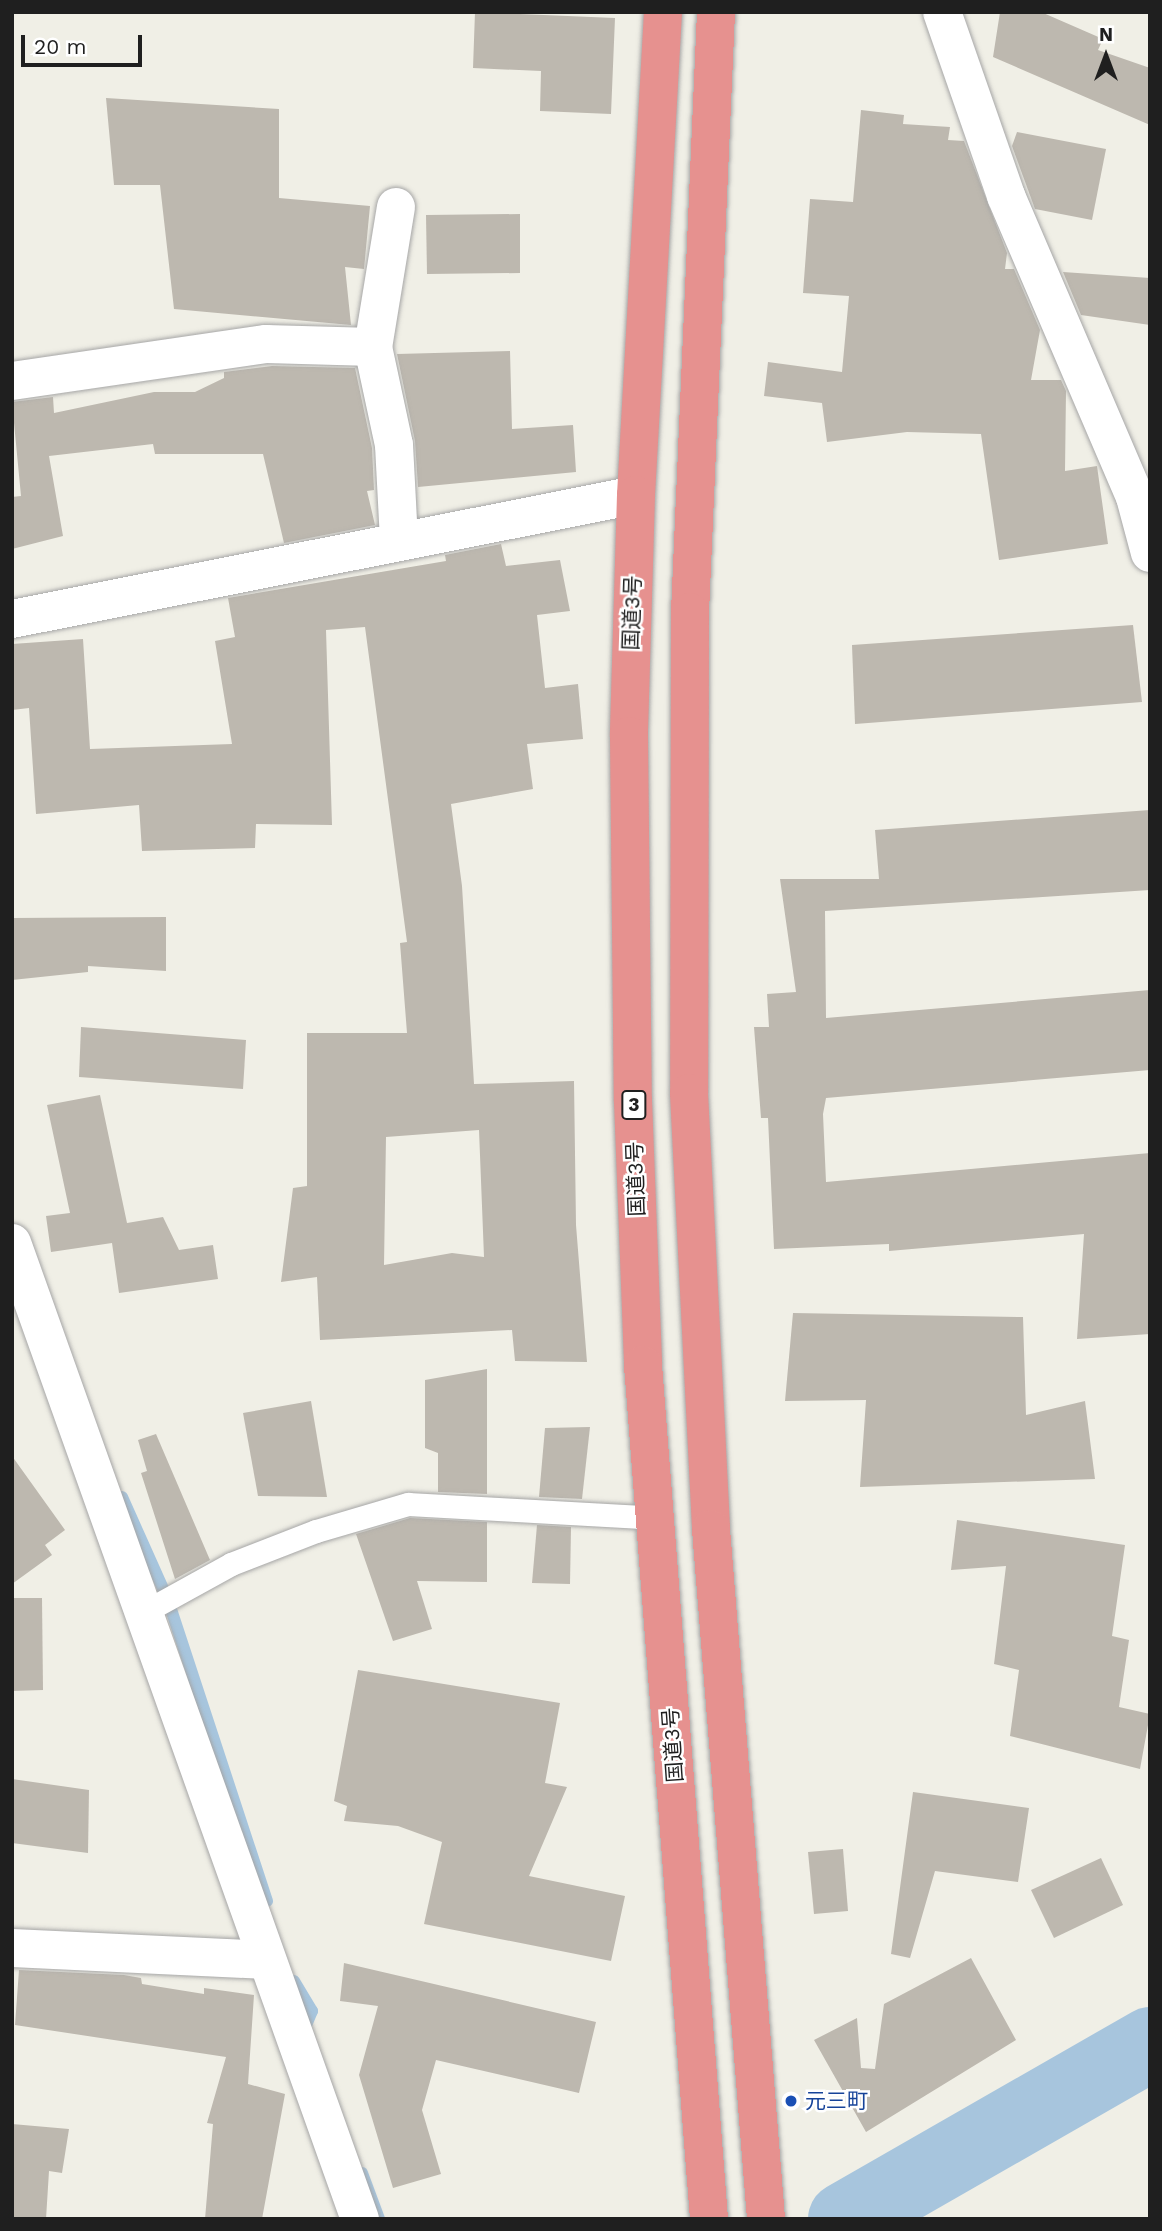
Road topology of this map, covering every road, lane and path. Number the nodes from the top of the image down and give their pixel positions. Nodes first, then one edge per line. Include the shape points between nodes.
1 (663, 12) edge
2 (716, 12) edge
3 (942, 12) edge
4 (396, 207) dead end
5 (373, 347) junction
6 (12, 381) edge
7 (636, 495) junction
8 (399, 540) junction
9 (1150, 553) edge
10 (12, 619) edge
11 (12, 1243) edge
12 (656, 1518) junction
13 (146, 1611) junction
14 (12, 1948) edge
15 (266, 1960) junction
16 (708, 2208) edge
17 (360, 2219) edge
18 (766, 2219) edge

1 - 7 highway, 国道3号 / 3
2 - 18 highway via 690,612 689,1093 711,1529
3 - 9 street via 1006,196 1135,497
4 - 5 street
5 - 6 street via 266,344
5 - 8 street via 394,445
7 - 8 street
7 - 12 highway, 国道3号 / 3 via 629,736 633,1101 643,1365
8 - 10 street
11 - 13 street
12 - 13 lane via 408,1504 316,1531 232,1564
12 - 16 highway, 国道3号 / 3
13 - 15 street
14 - 15 street
15 - 17 street

